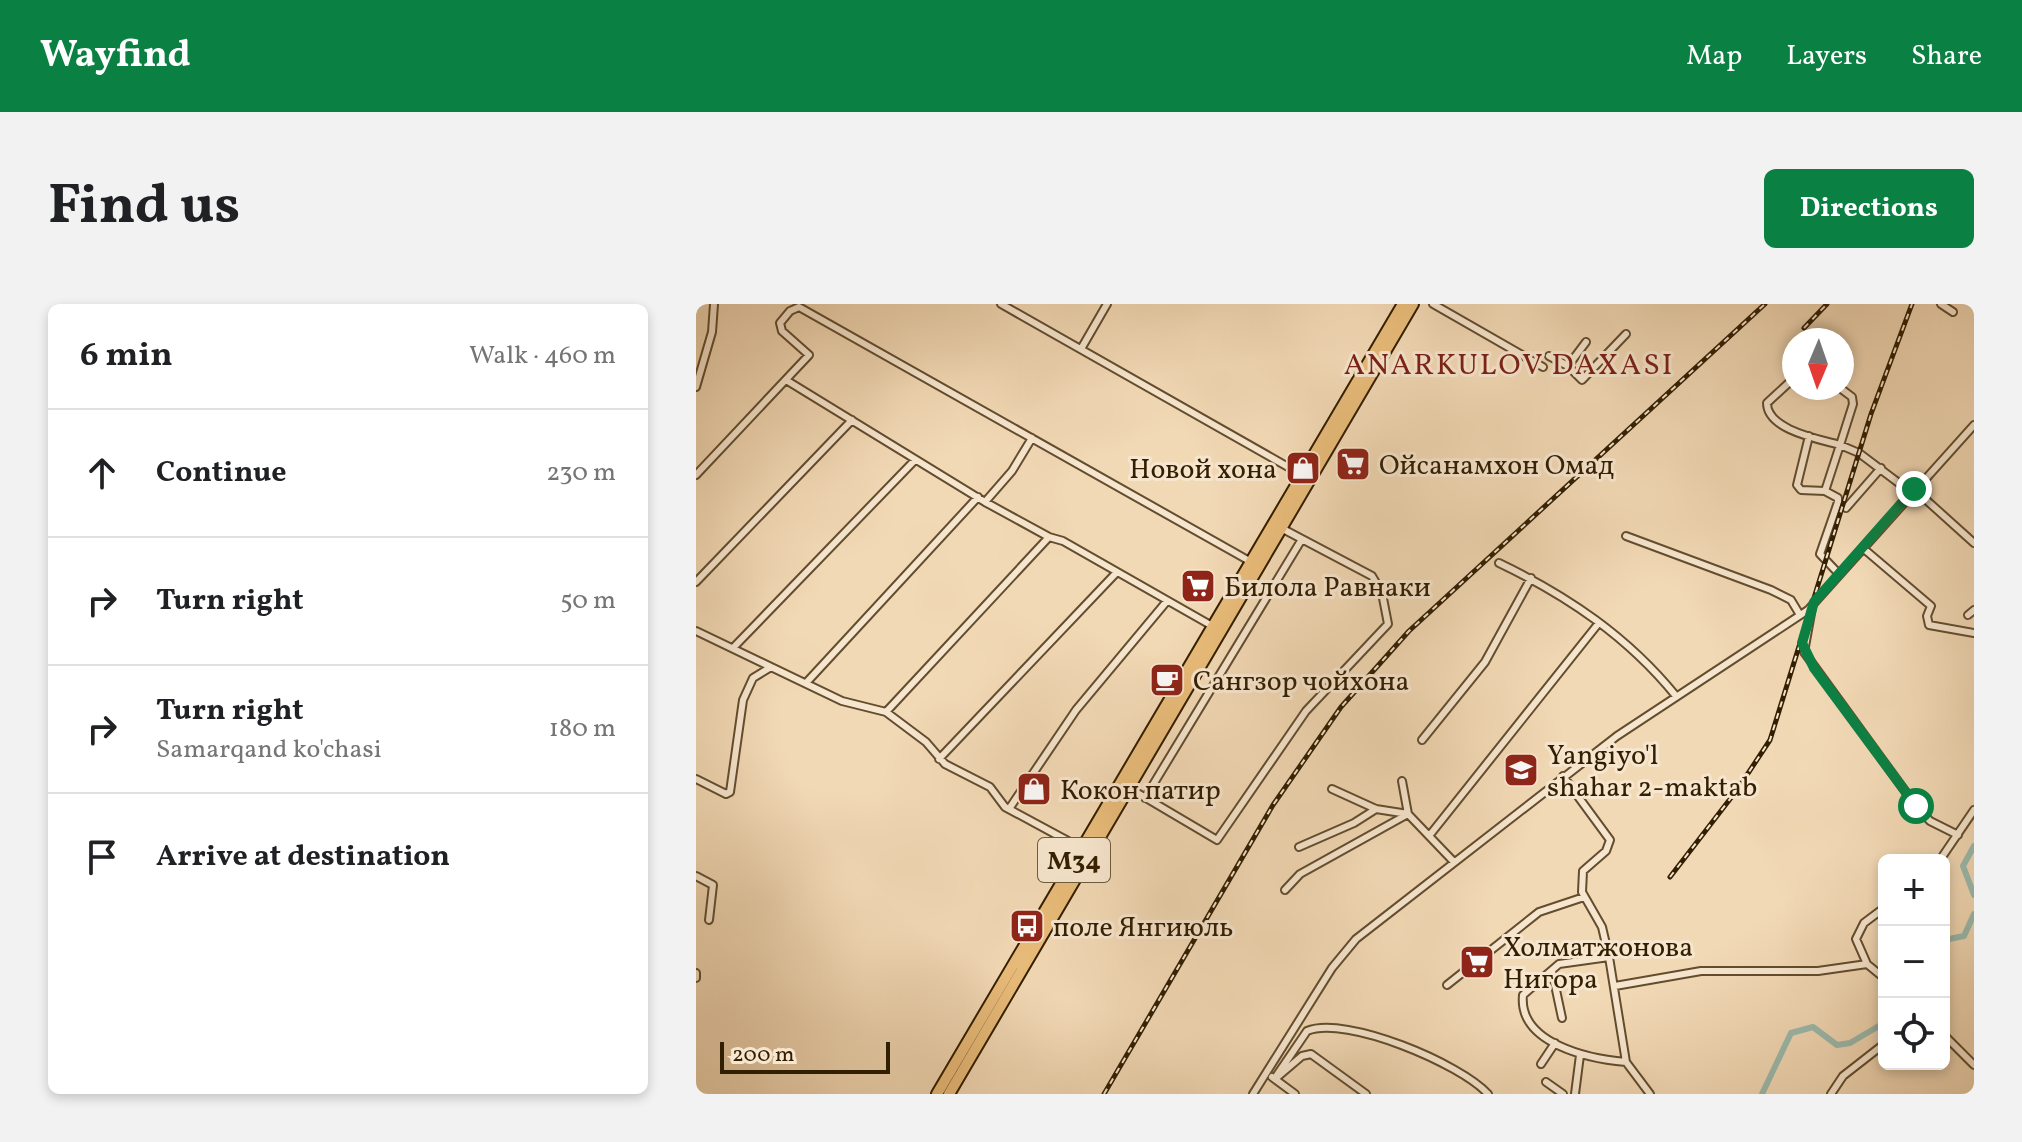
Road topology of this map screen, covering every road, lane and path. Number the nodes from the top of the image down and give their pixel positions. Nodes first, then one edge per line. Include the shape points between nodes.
1 (714, 304) edge
2 (1001, 304) edge
3 (1107, 304) edge
4 (1403, 304) edge
5 (1413, 304) edge
6 (1433, 304) edge
7 (1941, 304) edge
8 (1953, 312) dead end
9 (1626, 334) dead end
10 (1586, 342) dead end
11 (1081, 349) junction
12 (1549, 356) dead end
13 (1568, 366) junction
14 (1543, 367) dead end
15 (786, 380) junction
16 (696, 387) edge
17 (1782, 389) edge
18 (1852, 400) edge
19 (852, 420) junction
20 (1974, 425) edge
21 (1809, 436) junction
22 (1032, 438) junction
23 (1840, 445) junction
24 (915, 460) junction
25 (1881, 468) junction
26 (696, 475) edge
27 (1304, 476) junction
28 (1825, 491) junction
29 (1913, 491) junction
30 (978, 497) junction
31 (985, 502) junction
32 (1846, 508) dead end
33 (1283, 529) junction
34 (1626, 536) dead end
35 (1049, 537) junction
36 (1302, 539) junction
37 (1974, 543) edge
38 (1864, 549) junction
39 (1253, 563) junction
40 (1499, 563) dead end
41 (1117, 572) junction
42 (1839, 574) junction
43 (1531, 578) junction
44 (696, 582) edge
45 (1167, 601) junction
46 (1234, 602) junction
47 (1814, 602) junction
48 (1800, 615) junction
49 (1598, 624) junction
50 (1214, 627) junction
51 (696, 631) edge
52 (1974, 633) edge
53 (733, 648) junction
54 (771, 666) junction
55 (806, 683) junction
56 (1676, 696) junction
57 (886, 712) junction
58 (1422, 740) dead end
59 (939, 759) junction
60 (1563, 776) junction
61 (696, 779) edge
62 (1402, 781) dead end
63 (1129, 788) junction
64 (1332, 789) dead end
65 (1145, 798) junction
66 (1009, 809) junction
67 (1376, 809) junction
68 (1974, 810) edge
69 (1408, 814) junction
70 (1958, 835) junction
71 (1429, 836) junction
72 (1299, 847) dead end
73 (1081, 848) junction
74 (1944, 854) edge
75 (1453, 861) junction
76 (696, 876) edge
77 (1285, 890) dead end
78 (1584, 897) junction
79 (1878, 912) edge
80 (709, 920) dead end
81 (1609, 957) junction
82 (1867, 964) junction
83 (1552, 971) junction
84 (1878, 973) edge
85 (1447, 985) dead end
86 (1615, 986) junction
87 (1562, 1018) dead end
88 (1950, 1041) edge
89 (1555, 1043) junction
90 (1878, 1049) edge
91 (1580, 1055) junction
92 (1626, 1062) junction
93 (1541, 1064) dead end
94 (1974, 1065) edge
95 (1266, 1073) junction
96 (1276, 1077) junction
97 (1546, 1082) dead end
98 (937, 1094) edge
99 (949, 1094) edge
100 (1253, 1094) edge
101 (1295, 1094) edge
102 (1366, 1094) edge
103 (1488, 1094) edge
104 (1563, 1094) edge
105 (1575, 1094) edge
106 (1650, 1094) edge
107 (1831, 1094) edge

1 - 16 street
2 - 11 street
3 - 11 street
4 - 27 main road, M34
5 - 33 main road, M34
6 - 14 street
7 - 8 street
9 - 13 street via 1582,380
10 - 13 street
11 - 27 street
12 - 13 street
15 - 19 street
15 - 22 street via 809,355 780,323 799,307
15 - 26 street
17 - 21 street via 1766,408 1774,419
18 - 23 street
19 - 24 street
19 - 44 street
20 - 29 street
21 - 23 street
21 - 28 street via 1797,485 1801,490
22 - 31 street
22 - 39 street
23 - 25 street
23 - 28 street
24 - 30 street
24 - 53 street
25 - 29 street
25 - 32 street
27 - 39 main road, M34
28 - 42 street via 1838,502 1820,554
29 - 37 street
29 - 38 street
30 - 31 street
30 - 55 street
31 - 35 street
33 - 36 street
33 - 46 main road, M34
34 - 48 street via 1771,590 1791,600
35 - 41 street
35 - 57 street
36 - 65 street
36 - 65 street via 1372,576 1382,593 1388,624 1306,711 1217,840
38 - 42 street
38 - 52 street via 1931,606 1929,625
39 - 46 main road, M34
40 - 43 street
41 - 45 street
41 - 59 street
42 - 47 street
43 - 49 street via 1563,594
43 - 58 street via 1485,662
45 - 50 street
45 - 66 street via 1076,710
46 - 50 main road, M34
46 - 63 main road, M34
47 - 48 street
47 - 70 street via 1804,652 1916,806 1930,821
48 - 56 street
49 - 56 street via 1626,641
49 - 71 street
50 - 73 main road, M34
51 - 53 street
53 - 54 street
54 - 55 street
54 - 61 street via 753,678 743,700 730,792
55 - 57 street via 842,701
56 - 60 street
57 - 59 street via 926,742
59 - 66 street via 990,787
60 - 75 street
60 - 78 street via 1610,840 1606,851 1582,873
62 - 69 street
63 - 65 street
63 - 99 main road, M34
64 - 67 street
66 - 73 street
67 - 69 street
67 - 72 street
68 - 70 street
69 - 71 street
69 - 77 street via 1300,874
70 - 74 street
71 - 75 street
73 - 98 main road, M34
75 - 95 street via 1347,948
76 - 80 street via 714,888
78 - 81 street via 1602,927
78 - 85 street via 1539,912
79 - 82 street via 1864,923 1856,939
81 - 83 street via 1559,964
81 - 86 street
82 - 84 street
82 - 86 street via 1818,971 1701,971
83 - 87 street
83 - 89 street via 1523,995 1522,1006 1528,1021
86 - 92 street
88 - 94 street
89 - 91 street
89 - 93 street
90 - 107 street via 1843,1076
91 - 92 street
91 - 105 street
92 - 106 street
95 - 96 street
95 - 100 street
96 - 101 street
96 - 102 street via 1311,1054
96 - 103 street via 1307,1031 1354,1027 1428,1055 1474,1078
97 - 104 street

